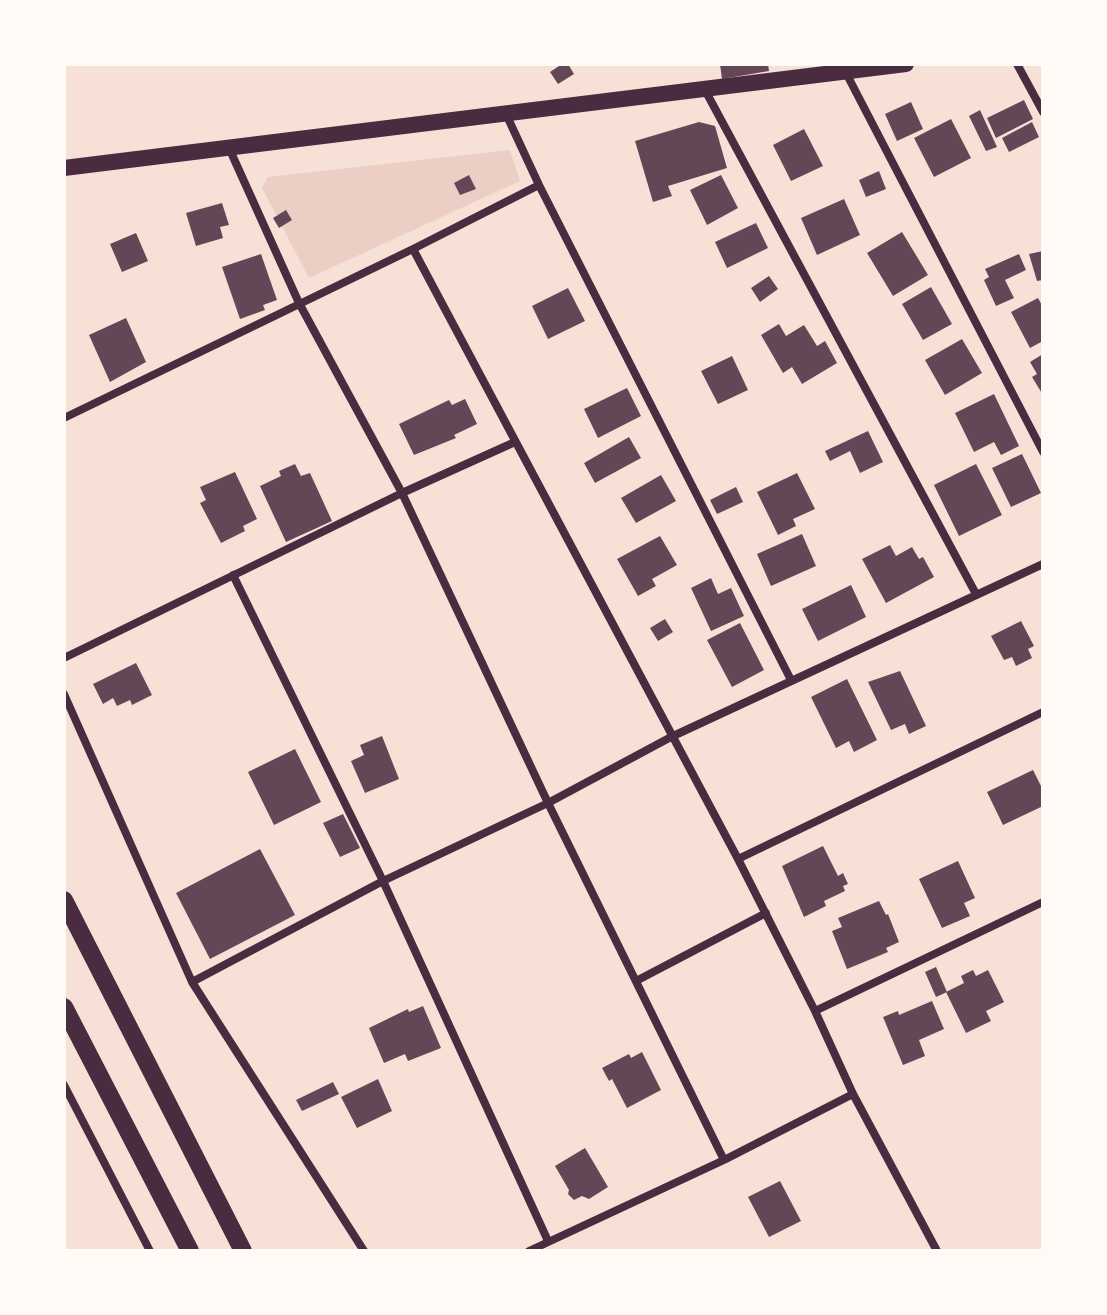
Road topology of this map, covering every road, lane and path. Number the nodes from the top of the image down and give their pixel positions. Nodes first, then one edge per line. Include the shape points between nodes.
1 (906, 64) edge
2 (1017, 64) edge
3 (845, 71) junction
4 (705, 90) junction
5 (1043, 112) edge
6 (506, 114) junction
7 (229, 147) junction
8 (64, 168) edge
9 (539, 185) junction
10 (413, 249) junction
11 (299, 303) junction
12 (64, 418) edge
13 (515, 442) junction
14 (1043, 452) edge
15 (402, 493) junction
16 (1043, 564) edge
17 (233, 575) junction
18 (976, 594) junction
19 (64, 658) edge
20 (791, 680) junction
21 (64, 694) edge
22 (1043, 712) edge
23 (671, 737) junction
24 (548, 803) junction
25 (738, 859) junction
26 (383, 881) junction
27 (64, 900) edge
28 (1043, 902) edge
29 (766, 913) junction
30 (636, 981) junction
31 (192, 982) junction
32 (64, 1007) edge
33 (815, 1011) junction
34 (64, 1085) edge
35 (853, 1094) junction
36 (75, 1106) junction
37 (64, 1112) edge
38 (724, 1160) junction
39 (548, 1241) junction
40 (150, 1251) edge
41 (190, 1251) edge
42 (243, 1251) edge
43 (364, 1251) edge
44 (529, 1251) edge
45 (937, 1251) edge

1 - 3 main road
2 - 5 street
3 - 4 main road
3 - 14 street
4 - 6 main road
4 - 18 street
6 - 7 main road
6 - 9 street
7 - 8 main road
7 - 11 street
9 - 10 street
9 - 20 street
10 - 11 street
10 - 13 street
11 - 12 street
11 - 15 street
13 - 15 street
13 - 23 street
15 - 17 street
15 - 24 street
16 - 18 street
17 - 19 street
17 - 26 street
18 - 20 street
20 - 23 street
21 - 31 street
22 - 25 street
23 - 24 street
23 - 25 street
24 - 26 street
24 - 30 street
25 - 29 street
26 - 31 street
26 - 39 street
27 - 42 highway
28 - 33 street
29 - 30 street
29 - 33 street
30 - 38 street
31 - 43 street
32 - 41 highway
33 - 35 street
34 - 36 street
35 - 38 street
35 - 45 street
36 - 37 street
36 - 40 street
38 - 39 street
39 - 44 street

